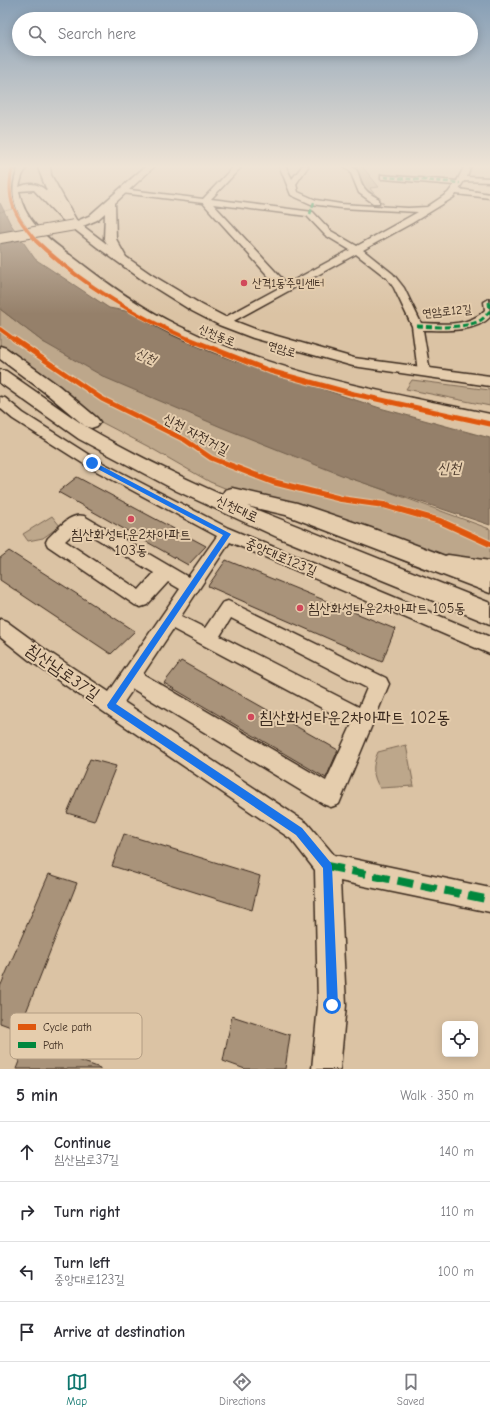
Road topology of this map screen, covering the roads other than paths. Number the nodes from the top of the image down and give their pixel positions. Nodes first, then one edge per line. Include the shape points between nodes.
1 (24, 215) edge
2 (37, 215) edge
3 (62, 215) edge
4 (70, 215) edge
5 (97, 215) edge
6 (110, 215) edge
7 (218, 215) edge
8 (311, 215) edge
9 (419, 215) edge
10 (75, 224) junction
11 (0, 238) edge
12 (102, 245) junction
13 (357, 250) junction
14 (123, 260) junction
15 (285, 288) junction
16 (489, 302) dead end
17 (224, 322) junction
18 (417, 326) junction
19 (0, 350) edge
20 (0, 363) edge
21 (424, 372) junction
22 (0, 375) edge
23 (490, 381) edge
24 (490, 385) edge
25 (0, 386) edge
26 (0, 401) edge
27 (490, 413) edge
28 (490, 419) edge
29 (88, 428) junction
30 (232, 495) junction
31 (227, 534) junction
32 (349, 556) junction
33 (426, 559) junction
34 (490, 568) edge
35 (166, 572) junction
36 (490, 583) edge
37 (191, 587) junction
38 (490, 600) edge
39 (490, 614) edge
40 (170, 619) junction
41 (490, 625) edge
42 (0, 627) edge
43 (208, 638) junction
44 (490, 646) edge
45 (130, 677) junction
46 (111, 705) junction
47 (364, 720) junction
48 (328, 866) junction
49 (490, 900) edge
50 (326, 1069) edge

1 - 28 main road, 신천동로 via 39,237 141,310 174,329 226,352 348,388
2 - 27 main road, 신천동로 via 62,247 148,307 183,326 233,347 299,369
3 - 10 main road
4 - 10 street
5 - 10 main road
6 - 14 main road via 110,239
7 - 15 street
8 - 13 street, 연암로12길 via 328,233
9 - 13 street
10 - 11 main road, bridge
10 - 12 main road
12 - 14 main road, 연암로
12 - 24 main road, 연암로 via 145,286 178,308 231,332 299,355 379,371
13 - 15 street
13 - 18 street, 연암로12길 via 390,276 399,288
14 - 17 main road, 연암로 via 197,308
15 - 17 street
16 - 18 street, 연암로12길 via 490,312 480,320 457,325
17 - 21 main road, 연암로 via 258,335 353,362
18 - 21 street, 연암로12길
19 - 29 highway via 53,390
20 - 29 highway, 신천대로
21 - 23 main road, 연암로
22 - 29 highway, 신천대로 via 11,384
25 - 29 highway via 46,417
26 - 31 street, 중앙대로123길 via 18,416 92,463
29 - 30 highway, 신천대로
29 - 32 highway, 신천대로 via 141,464 264,522
30 - 33 highway via 290,508
30 - 38 highway, 신천대로
31 - 37 street
31 - 44 street, 중앙대로123길
32 - 39 highway, 신천대로
32 - 41 highway
33 - 34 street
33 - 36 highway
35 - 35 street via 78,520 54,542 141,600
35 - 37 street
37 - 40 street
40 - 43 street
40 - 45 street
42 - 46 street, 침산남로37길
43 - 47 street
43 - 47 street via 228,608 379,684
45 - 46 street
45 - 47 street via 331,796
46 - 48 street, 침산남로37길 via 299,831
48 - 49 street
48 - 50 street via 332,1005

